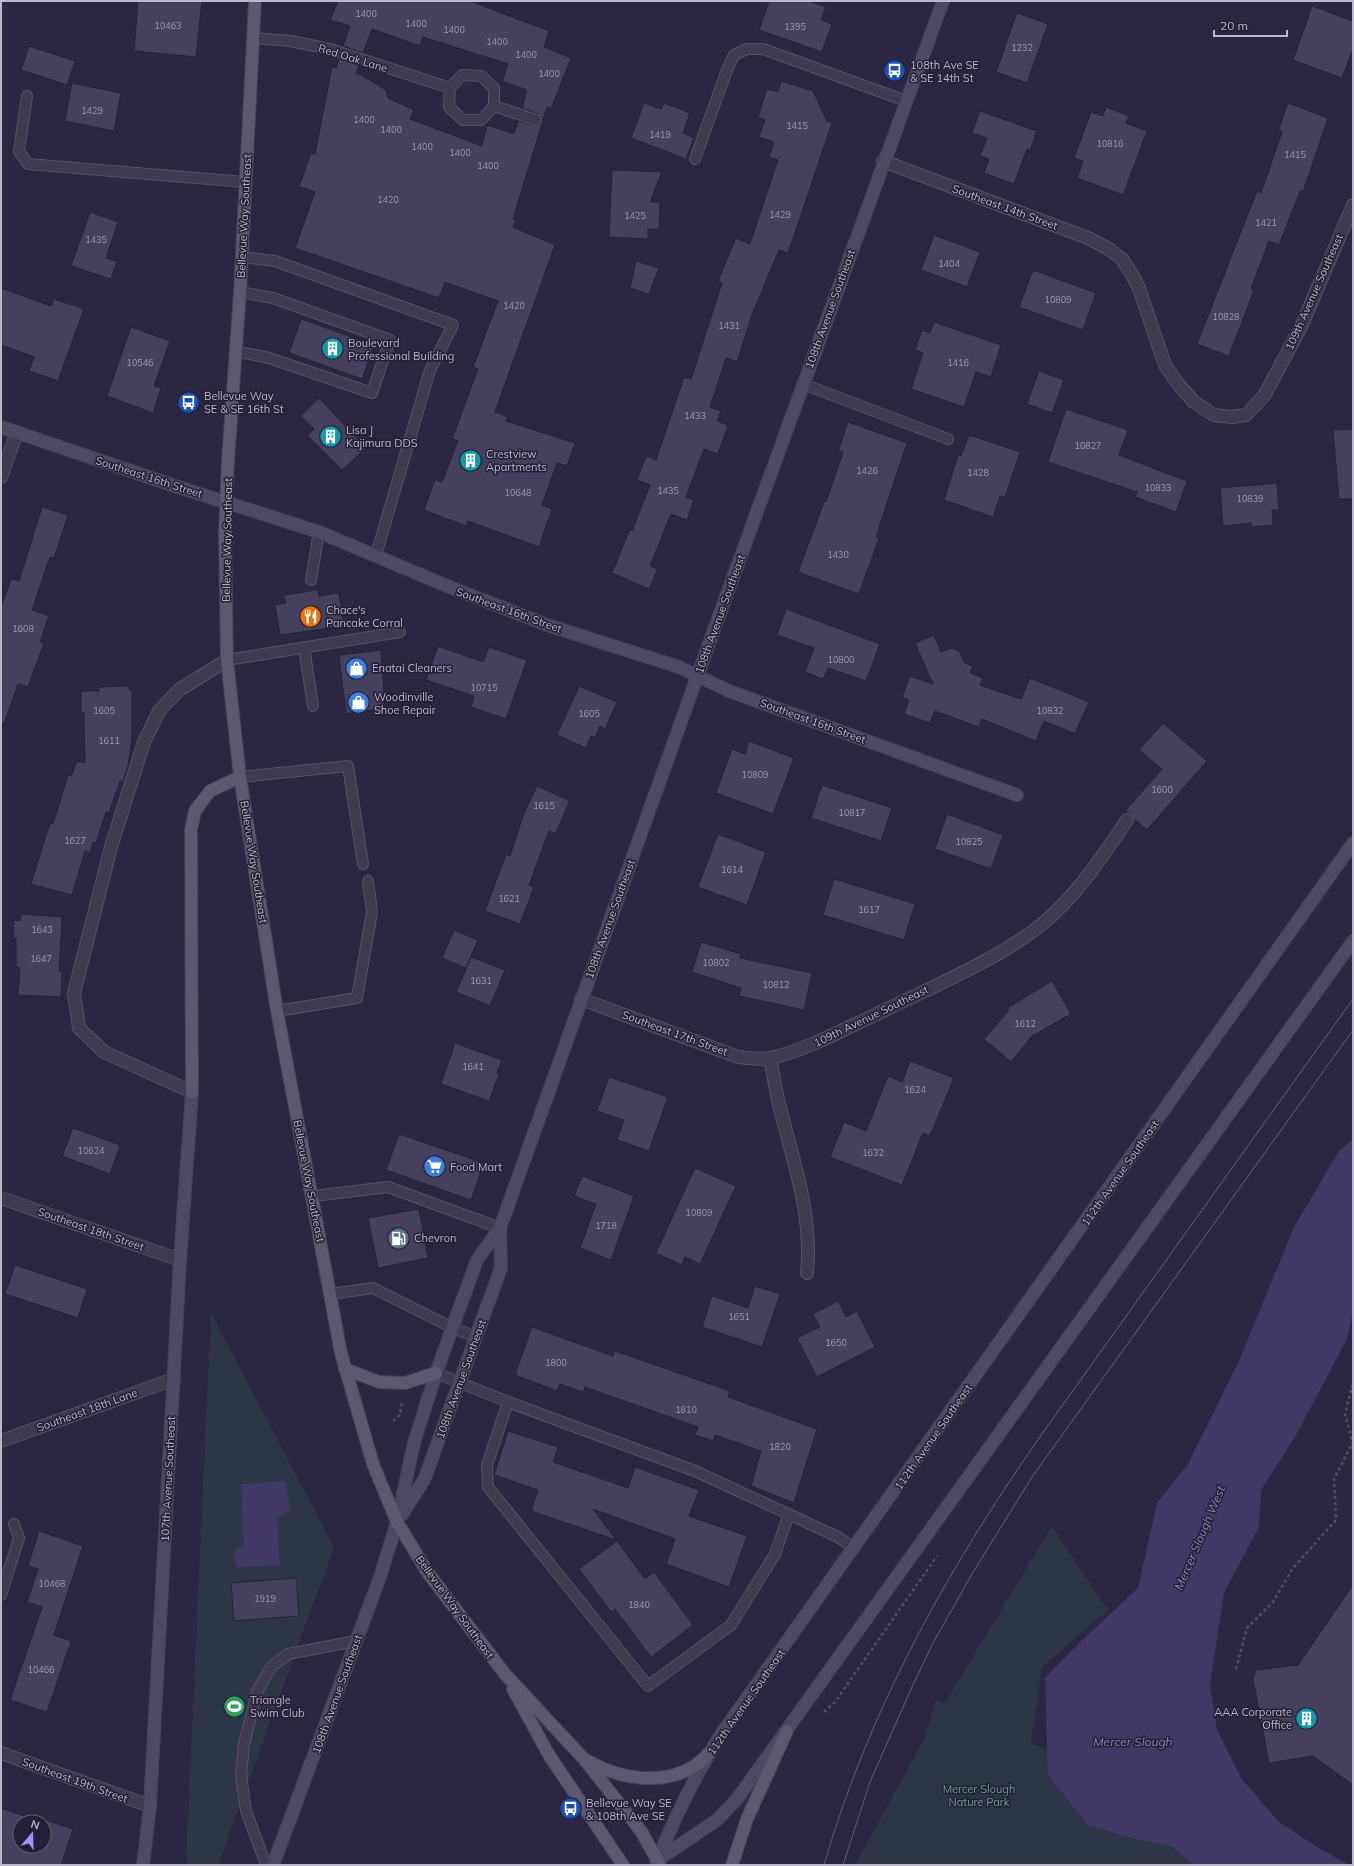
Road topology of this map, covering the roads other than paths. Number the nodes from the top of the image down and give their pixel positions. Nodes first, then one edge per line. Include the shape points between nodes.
1 (255, 1) edge
2 (943, 1) edge
3 (253, 38) junction
4 (450, 88) junction
5 (28, 96) dead end
6 (906, 101) junction
7 (494, 106) junction
8 (536, 120) dead end
9 (695, 159) dead end
10 (883, 161) junction
11 (245, 182) junction
12 (1353, 206) edge
13 (242, 257) junction
14 (1122, 260) joint
15 (240, 292) junction
16 (235, 351) junction
17 (803, 384) junction
18 (1, 427) edge
19 (17, 432) junction
20 (948, 439) dead end
21 (1, 477) edge
22 (226, 502) junction
23 (320, 532) junction
24 (376, 555) junction
25 (311, 580) dead end
26 (400, 632) dead end
27 (304, 647) junction
28 (227, 660) junction
29 (698, 676) junction
30 (314, 706) dead end
31 (240, 776) junction
32 (1017, 795) dead end
33 (1127, 820) dead end
34 (1353, 842) edge
35 (363, 864) dead end
36 (368, 881) dead end
37 (1353, 941) edge
38 (581, 999) junction
39 (277, 1011) junction
40 (770, 1058) junction
41 (192, 1092) junction
42 (313, 1196) junction
43 (1, 1198) edge
44 (500, 1228) junction
45 (180, 1260) junction
46 (807, 1273) dead end
47 (330, 1294) junction
48 (453, 1328) junction
49 (476, 1337) junction
50 (345, 1370) junction
51 (436, 1373) junction
52 (174, 1379) junction
53 (460, 1382) junction
54 (508, 1402) junction
55 (1, 1441) edge
56 (789, 1514) junction
57 (397, 1522) junction
58 (14, 1524) dead end
59 (854, 1548) junction
60 (1, 1595) edge
61 (356, 1641) junction
62 (505, 1674) junction
63 (787, 1731) junction
64 (1, 1753) edge
65 (708, 1754) junction
66 (584, 1759) junction
67 (150, 1806) junction
68 (656, 1864) edge
69 (143, 1865) edge
70 (266, 1865) edge
71 (273, 1865) edge
72 (623, 1865) edge
73 (732, 1865) edge

1 - 3 main road, Bellevue Way Southeast
2 - 6 street, 108th Avenue Southeast
3 - 4 lane, Red Oak Lane via 290,41 330,49
3 - 11 main road, Bellevue Way Southeast
4 - 7 lane via 462,75 481,76 494,88
4 - 7 lane via 449,107 463,120 482,120
5 - 11 lane via 19,151 28,164
6 - 9 lane via 763,49 747,49 734,55
6 - 10 street, 108th Avenue Southeast
7 - 8 lane
10 - 14 street, Southeast 14th Street via 1088,238 1109,249
10 - 17 street, 108th Avenue Southeast
11 - 13 main road, Bellevue Way Southeast
12 - 14 street, 109th Avenue Southeast via 1301,327 1264,396 1246,415 1214,415 1194,402 1179,385 1165,365 1140,288
13 - 15 main road, Bellevue Way Southeast
13 - 24 lane via 275,261 453,325 430,370
15 - 16 main road, Bellevue Way Southeast
15 - 16 lane via 273,298 390,340 372,393 269,358
16 - 22 main road, Bellevue Way Southeast
17 - 20 lane
17 - 29 street, 108th Avenue Southeast
18 - 19 street, Southeast 16th Street
19 - 21 street
19 - 22 street, Southeast 16th Street
22 - 23 street, Southeast 16th Street
22 - 28 main road, Bellevue Way Southeast
23 - 24 street, Southeast 16th Street
23 - 25 lane
24 - 29 street, Southeast 16th Street via 547,625 675,666
26 - 27 lane
27 - 28 lane
27 - 30 lane
28 - 31 main road, Bellevue Way Southeast
28 - 41 street via 179,690 159,711 144,742 111,847 74,993 79,1028 104,1052
29 - 32 street, Southeast 16th Street via 729,691
29 - 38 street, 108th Avenue Southeast
31 - 35 lane via 348,766
31 - 39 main road, Bellevue Way Southeast
31 - 41 main road via 210,790 195,811 191,830
33 - 40 street, 109th Avenue Southeast via 1066,903 1041,925 1005,950 807,1047
34 - 59 street, 112th Avenue Southeast
36 - 39 lane via 372,912 358,998
37 - 63 street
38 - 40 street, Southeast 17th Street via 738,1056 758,1060
38 - 44 street, 108th Avenue Southeast
39 - 42 main road, Bellevue Way Southeast
40 - 46 street via 806,1215 809,1251
41 - 45 street, 107th Avenue Southeast
42 - 44 lane via 388,1187
42 - 47 main road, Bellevue Way Southeast
43 - 45 street, Southeast 18th Street
44 - 48 street, 108th Avenue Southeast via 477,1260
44 - 49 street, 108th Avenue Southeast via 501,1268
45 - 52 street, 107th Avenue Southeast
47 - 48 lane via 373,1288
47 - 50 main road, Bellevue Way Southeast
48 - 49 lane
48 - 51 street, 108th Avenue Southeast
49 - 53 street, 108th Avenue Southeast
50 - 51 main road via 379,1382 405,1383
50 - 57 main road, Bellevue Way Southeast via 373,1464
51 - 53 lane
51 - 57 street, 108th Avenue Southeast via 414,1444
52 - 55 street, Southeast 18th Lane
52 - 67 street, 107th Avenue Southeast
53 - 54 lane
53 - 57 street, 108th Avenue Southeast via 424,1480
54 - 56 lane via 695,1471
54 - 56 lane via 486,1465 488,1488 648,1686 730,1625 775,1554
56 - 59 lane via 838,1537
57 - 61 street, 108th Avenue Southeast
57 - 62 main road, Bellevue Way Southeast via 428,1573
58 - 60 lane via 19,1538
59 - 65 street, 112th Avenue Southeast
61 - 70 lane via 288,1654 271,1667 257,1692 244,1744 241,1775 246,1811
61 - 71 street, 108th Avenue Southeast
62 - 66 main road, Bellevue Way Southeast
62 - 72 main road, Bellevue Way Southeast via 549,1755
63 - 68 street via 737,1799 717,1820
63 - 73 main road via 747,1820
64 - 67 street, Southeast 19th Street
65 - 66 main road via 691,1770 666,1777 649,1778 613,1772
65 - 68 street, 112th Avenue Southeast via 671,1826
66 - 68 main road, Bellevue Way Southeast via 642,1831
67 - 69 street, 107th Avenue Southeast

